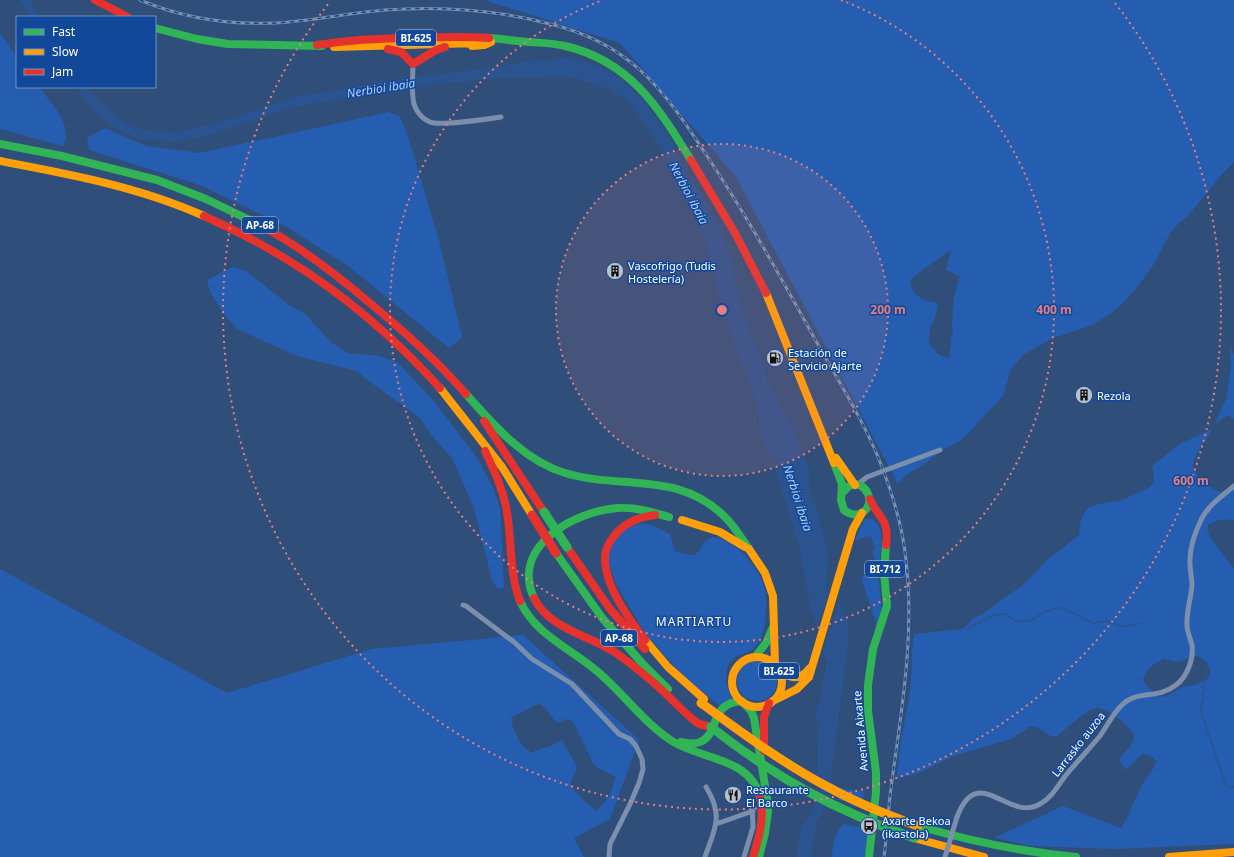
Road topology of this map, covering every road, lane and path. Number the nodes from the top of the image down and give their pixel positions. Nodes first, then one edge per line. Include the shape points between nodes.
1 (95, 0) edge
2 (126, 16) edge
3 (156, 28) edge
4 (466, 37) junction
5 (372, 39) junction
6 (515, 40) junction
7 (492, 42) junction
8 (415, 44) junction
9 (317, 45) junction
10 (346, 47) junction
11 (422, 59) junction
12 (411, 61) junction
13 (501, 117) dead end
14 (0, 138) edge
15 (0, 144) edge
16 (40, 150) junction
17 (0, 161) edge
18 (470, 399) junction
19 (476, 433) junction
20 (825, 439) junction
21 (940, 450) dead end
22 (873, 474) junction
23 (856, 485) junction
24 (1234, 486) edge
25 (866, 490) junction
26 (842, 493) junction
27 (870, 500) junction
28 (844, 509) junction
29 (864, 512) junction
30 (878, 514) junction
31 (682, 520) dead end
32 (849, 544) junction
33 (751, 551) junction
34 (463, 605) dead end
35 (773, 626) junction
36 (755, 657) junction
37 (814, 662) junction
38 (777, 667) junction
39 (702, 701) junction
40 (742, 702) junction
41 (770, 702) junction
42 (692, 715) junction
43 (672, 740) junction
44 (764, 772) junction
45 (706, 787) dead end
46 (752, 804) dead end
47 (753, 811) junction
48 (716, 824) junction
49 (1234, 852) edge
50 (609, 857) edge
51 (705, 857) edge
52 (744, 857) edge
53 (753, 857) edge
54 (759, 857) edge
55 (869, 857) edge
56 (946, 857) edge
57 (984, 857) edge
58 (1076, 857) edge
59 (1169, 857) edge

1 - 2 main road
3 - 9 main road, BI-625 via 223,44
4 - 5 main road, BI-625
4 - 6 main road, BI-625
4 - 8 main road via 457,40 420,41
5 - 8 main road via 379,42 402,41
5 - 9 main road, BI-625
6 - 7 main road
6 - 20 main road, BI-625 via 567,46 600,58 631,80 653,105 700,173 750,259
7 - 8 main road
7 - 11 main road via 484,45 438,48
8 - 10 main road
8 - 11 main road via 423,53
8 - 12 main road via 408,52
9 - 10 main road
10 - 12 main road via 355,50 396,50
11 - 12 main road via 419,62
12 - 13 street via 414,105 419,114 430,123
14 - 16 main road
15 - 16 main road, AP-68
16 - 18 main road, AP-68 via 156,180 224,207 284,238 316,258 405,331 429,353
17 - 19 main road, AP-68 via 62,173 150,195 217,221 273,251 355,306 382,329 442,390
18 - 33 main road via 516,445 551,468 593,479 667,486 705,499 725,517
18 - 39 main road, AP-68, bridge via 566,547 610,609 652,658
19 - 42 main road, AP-68, bridge via 503,468 556,553 603,619
19 - 43 main road via 502,490 508,519 512,576 527,615 546,634 599,674 648,722
20 - 23 main road, BI-625
20 - 26 main road, BI-625 via 842,485
21 - 22 street
22 - 23 street
22 - 25 street via 868,479
23 - 25 main road
23 - 26 main road via 848,486
24 - 56 street, Larrasko auzoa, bridge via 1208,508 1196,532 1190,553 1192,583 1187,629 1192,655 1180,681 1161,693 1140,695 1121,706 1048,799 1040,805 1023,808 981,793 966,798 957,816
25 - 27 main road
26 - 28 main road
27 - 29 main road
27 - 30 main road
28 - 29 main road via 852,514
28 - 32 main road, BI-625 via 850,528
29 - 30 main road via 871,510
29 - 32 main road, BI-625 via 853,529
30 - 55 main road, Avenida Aixarte / BI-712 via 884,522 887,538 884,572 887,606 873,649 868,676 867,697 876,767
31 - 33 main road via 720,532
32 - 37 main road, BI-625
33 - 35 main road via 762,568 771,590 774,603
34 - 50 street via 537,662 572,684 620,734 636,746 643,769 631,802 610,844
35 - 36 main road via 766,643
35 - 38 main road
36 - 38 main road, BI-625 via 766,659
36 - 40 main road, BI-625 via 739,664 733,674 734,692
37 - 38 main road, BI-625 via 807,674 797,678 788,676
37 - 41 main road, BI-625 via 805,683
38 - 41 main road, BI-625 via 781,675 781,687 776,698
39 - 42 main road via 642,637 612,586 605,564 610,541 620,528 638,518 655,515 667,517 636,509 617,508 586,515 552,532 532,558 529,586 534,601 550,618 562,626 616,653
39 - 58 main road, bridge via 728,719 734,727 816,780 869,806 918,826 963,839 1037,853
40 - 41 main road, BI-625 via 756,706
40 - 43 main road via 726,705 718,716 712,732 700,742 693,744
40 - 44 main road, BI-625 via 754,718
41 - 44 main road, BI-625 via 763,722
42 - 57 main road, AP-68, bridge via 781,777 865,820 914,838
43 - 53 main road via 684,748 734,765 743,770 754,783 761,797 762,816
44 - 54 main road, BI-625 via 768,812
45 - 48 street via 716,808
46 - 47 street
47 - 48 street
47 - 52 street via 753,827
48 - 51 street
49 - 59 main road

